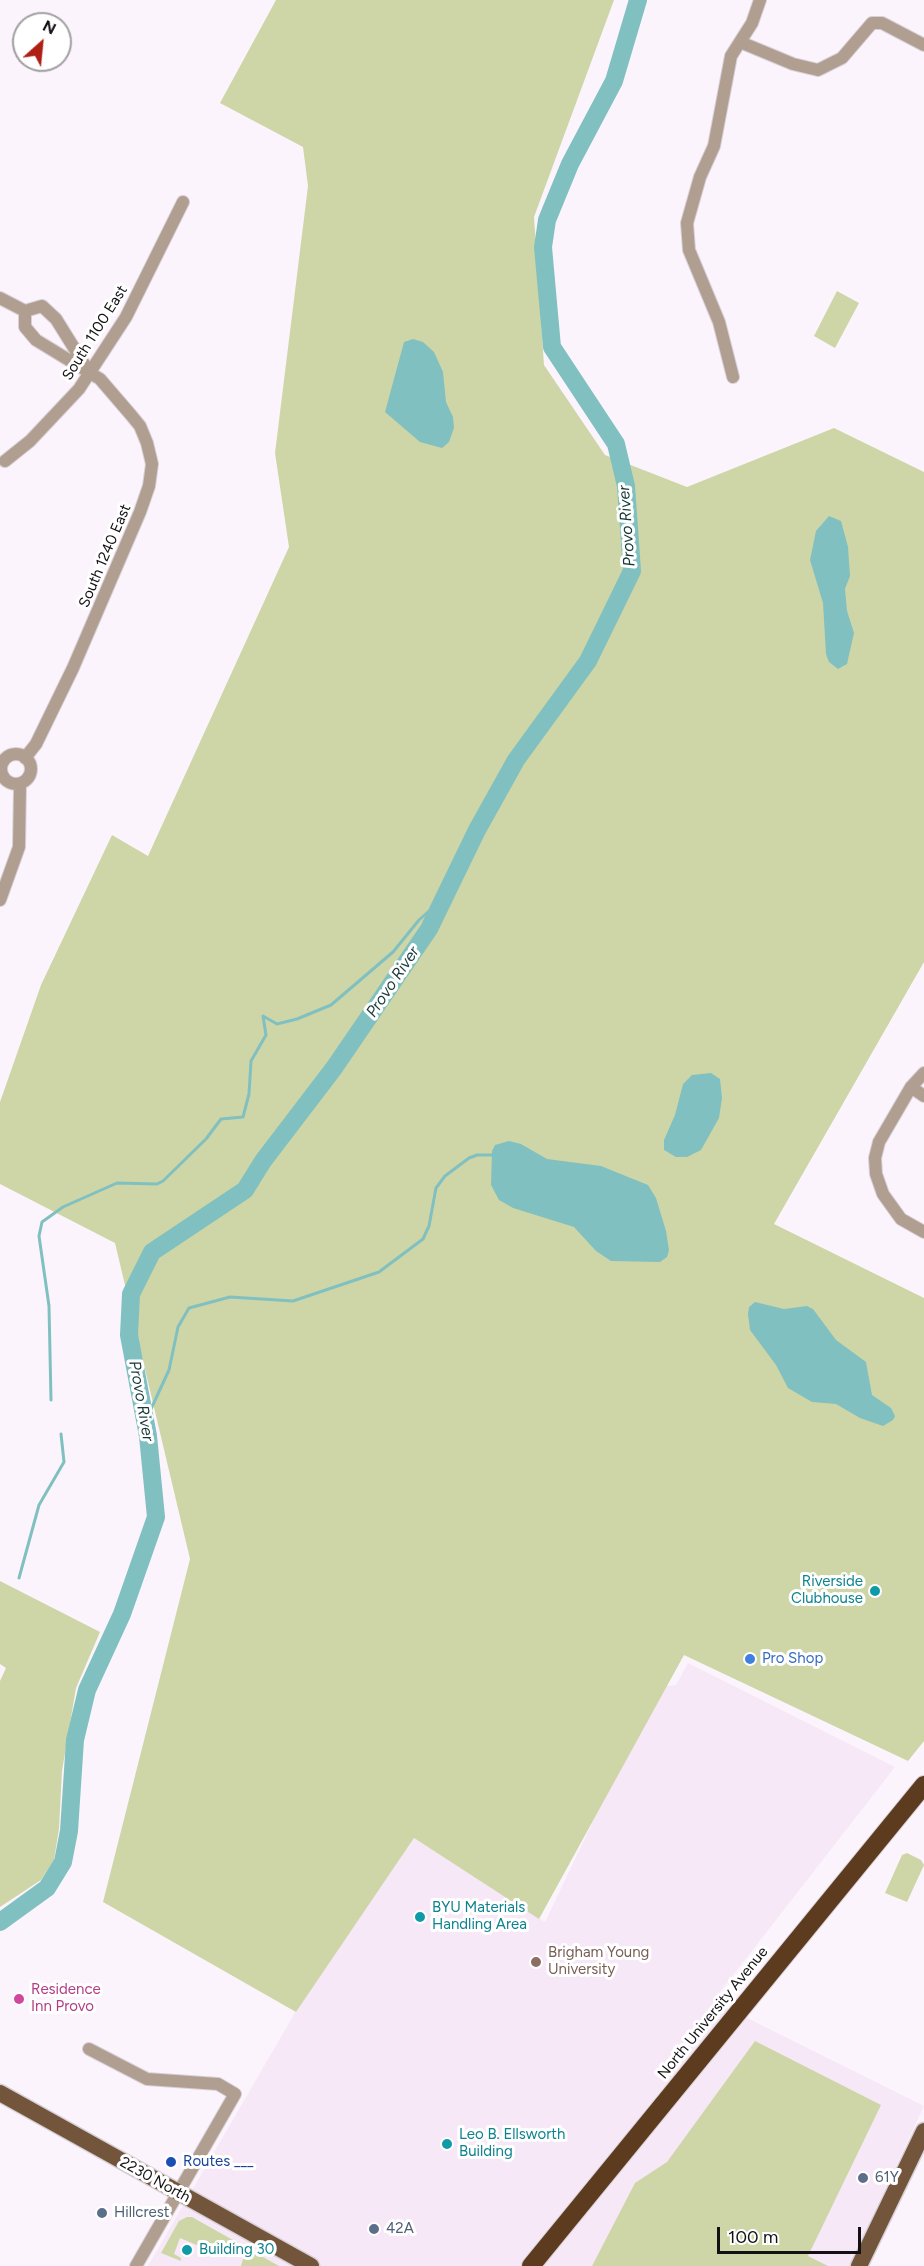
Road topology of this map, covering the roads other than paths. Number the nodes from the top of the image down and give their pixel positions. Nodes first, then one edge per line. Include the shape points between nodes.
1 (760, 0) edge
2 (740, 42) junction
3 (924, 45) edge
4 (183, 202) dead end
5 (0, 298) edge
6 (25, 311) junction
7 (90, 372) junction
8 (733, 377) dead end
9 (5, 461) dead end
10 (25, 758) junction
11 (1, 761) edge
12 (20, 784) junction
13 (0, 900) edge
14 (924, 1073) edge
15 (911, 1087) junction
16 (924, 1096) edge
17 (924, 1232) edge
18 (924, 1785) edge
19 (89, 2049) dead end
20 (0, 2092) edge
21 (924, 2131) edge
22 (179, 2194) junction
23 (142, 2263) edge
24 (311, 2266) edge
25 (531, 2266) edge
26 (859, 2266) edge

1 - 2 street
2 - 3 street via 818,70 842,58 872,23 882,23
2 - 8 street via 731,56 714,146 700,177 687,235 692,259 725,342
4 - 7 street, South 1100 East via 126,317
5 - 6 street
6 - 7 street via 25,327 36,339
6 - 7 street via 42,306 56,319
7 - 9 street, South 1100 East via 30,441
7 - 10 street, South 1240 East via 140,426 152,464 149,486 70,676
10 - 11 street via 11,755
10 - 12 street via 31,771
11 - 12 street via 4,779
12 - 13 street via 19,848
14 - 15 street
15 - 16 street
15 - 17 street via 879,1142 876,1174 883,1194 901,1219
18 - 25 highway, North University Avenue
19 - 22 street via 147,2079 218,2084 235,2094
20 - 22 main road, 2230 North
21 - 26 main road
22 - 23 street
22 - 24 main road, 2230 North

